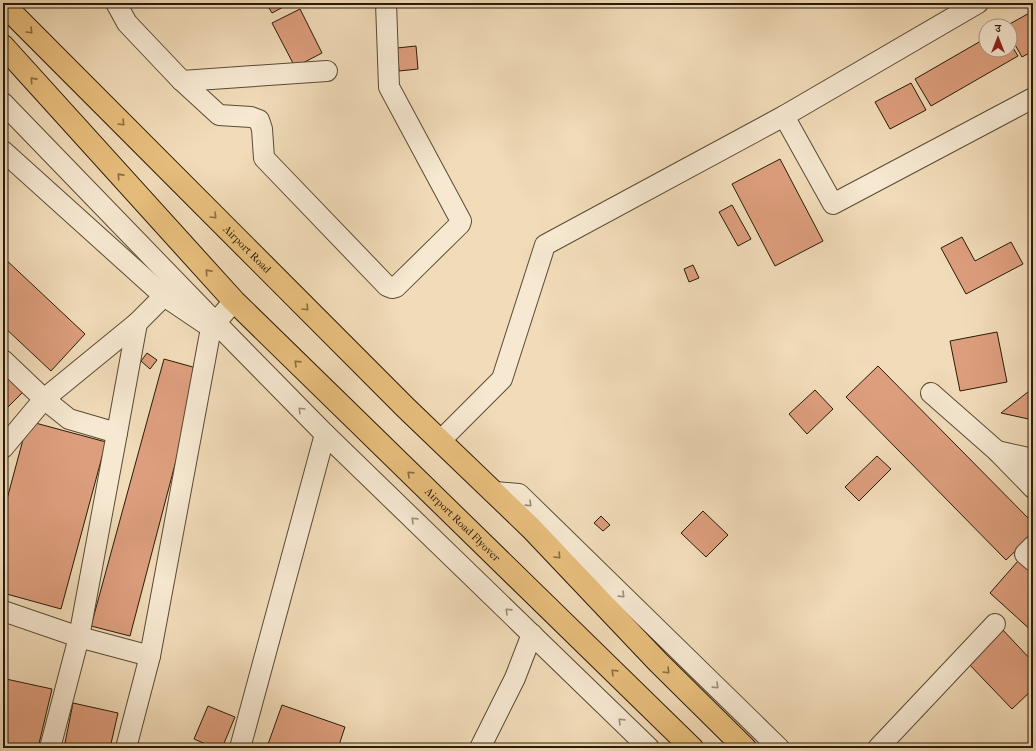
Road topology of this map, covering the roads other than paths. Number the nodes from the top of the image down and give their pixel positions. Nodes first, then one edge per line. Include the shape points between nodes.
1 (116, 3) edge
2 (386, 3) edge
3 (978, 3) edge
4 (10, 6) edge
5 (3, 46) edge
6 (327, 71) dead end
7 (182, 81) junction
8 (1033, 98) edge
9 (3, 103) edge
10 (784, 116) junction
11 (3, 151) edge
12 (164, 296) junction
13 (234, 301) junction
14 (137, 323) junction
15 (213, 325) junction
16 (3, 360) edge
17 (931, 393) dead end
18 (44, 399) junction
19 (118, 433) junction
20 (325, 434) junction
21 (440, 441) junction
22 (3, 448) edge
23 (997, 451) junction
24 (1033, 459) edge
25 (1033, 488) edge
26 (495, 492) junction
27 (1033, 546) edge
28 (1033, 561) edge
29 (3, 611) edge
30 (995, 624) dead end
31 (532, 634) junction
32 (79, 637) junction
33 (150, 656) junction
34 (50, 748) edge
35 (126, 748) edge
36 (240, 748) edge
37 (480, 748) edge
38 (649, 748) edge
39 (692, 748) edge
40 (745, 748) edge
41 (779, 748) edge
42 (878, 748) edge

1 - 7 street via 127,23
2 - 7 street via 389,87 461,221 396,287 387,286 264,158 259,120 251,117 220,116
3 - 10 street
4 -> 21 main road, Airport Road
13 -> 5 main road, Airport Road Flyover
6 - 7 street
8 - 10 street via 833,204
9 - 15 street
10 - 21 street via 545,245 502,379
11 - 12 street
12 - 14 street
12 - 15 street
13 - 15 street
39 -> 13 main road, Airport Road Flyover
14 - 18 street
14 - 19 street
20 -> 15 street
15 - 33 street
16 - 18 street
17 - 23 street
18 - 19 street via 69,419
18 - 22 street
19 - 32 street
31 -> 20 street
20 - 36 street
21 - 26 main road, Airport Road
23 - 24 street
23 - 25 street
26 -> 40 main road via 658,662
26 -> 41 street via 519,494
27 - 28 street via 1025,554
29 - 32 street
30 - 42 street
31 - 37 street via 515,678
38 -> 31 street
32 - 33 street
32 - 34 street
33 - 35 street

